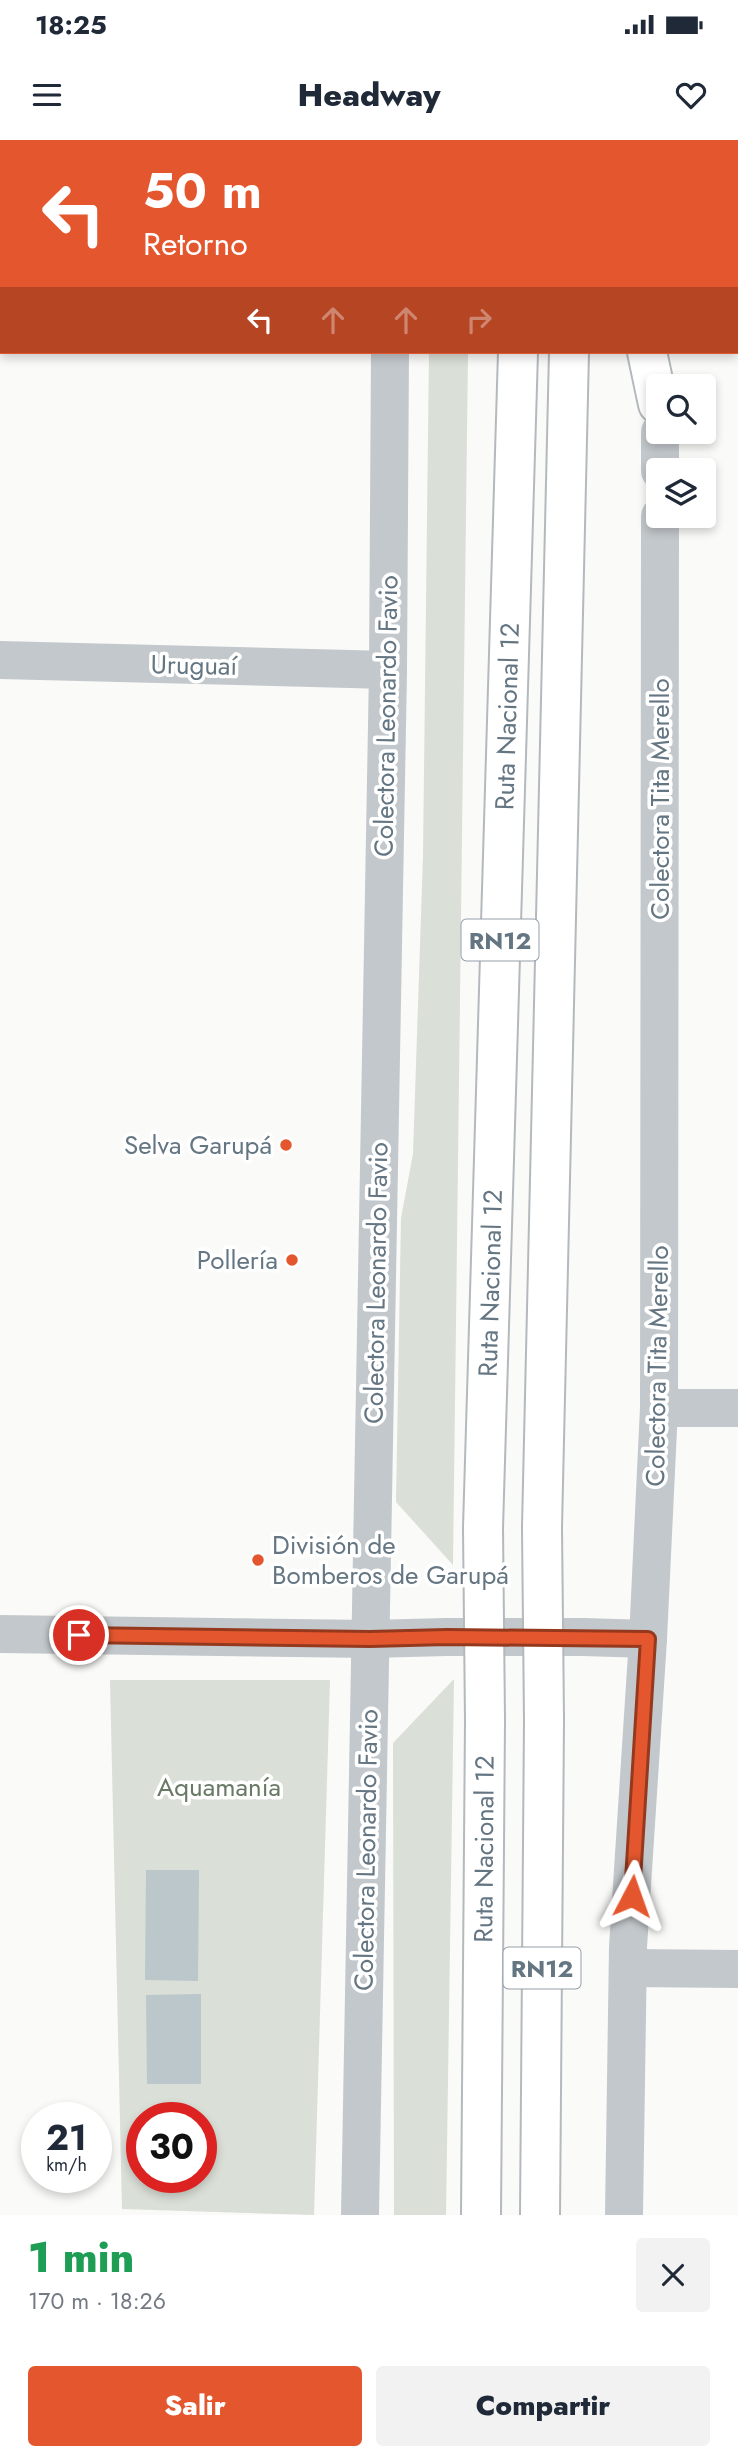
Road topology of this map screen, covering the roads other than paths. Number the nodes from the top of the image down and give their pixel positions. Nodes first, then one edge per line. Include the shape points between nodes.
1 (390, 354) edge
2 (518, 354) edge
3 (569, 354) edge
4 (648, 354) edge
5 (662, 354) edge
6 (652, 374) edge
7 (661, 374) edge
8 (660, 528) edge
9 (0, 660) edge
10 (387, 670) junction
11 (659, 1408) junction
12 (738, 1408) edge
13 (0, 1634) edge
14 (370, 1639) junction
15 (648, 1639) junction
16 (628, 1968) junction
17 (738, 1969) edge
18 (360, 2215) edge
19 (481, 2215) edge
20 (540, 2215) edge
21 (624, 2215) edge

1 - 10 street, Colectora Leonardo Favio
2 - 19 highway, Ruta Nacional 12 / RN12, bridge via 483,1528
3 - 20 highway, Ruta Nacional 12 / RN12, bridge via 542,1527
4 - 6 highway
5 - 7 street
8 - 11 street, Colectora Tita Merello
9 - 10 street, Uruguaí
10 - 14 street, Colectora Leonardo Favio
11 - 12 street
11 - 15 street, Colectora Tita Merello
13 - 14 street
14 - 15 street
14 - 18 street, Colectora Leonardo Favio
15 - 16 street, Colectora Tita Merello
16 - 17 street
16 - 21 street, Colectora Tita Merello

